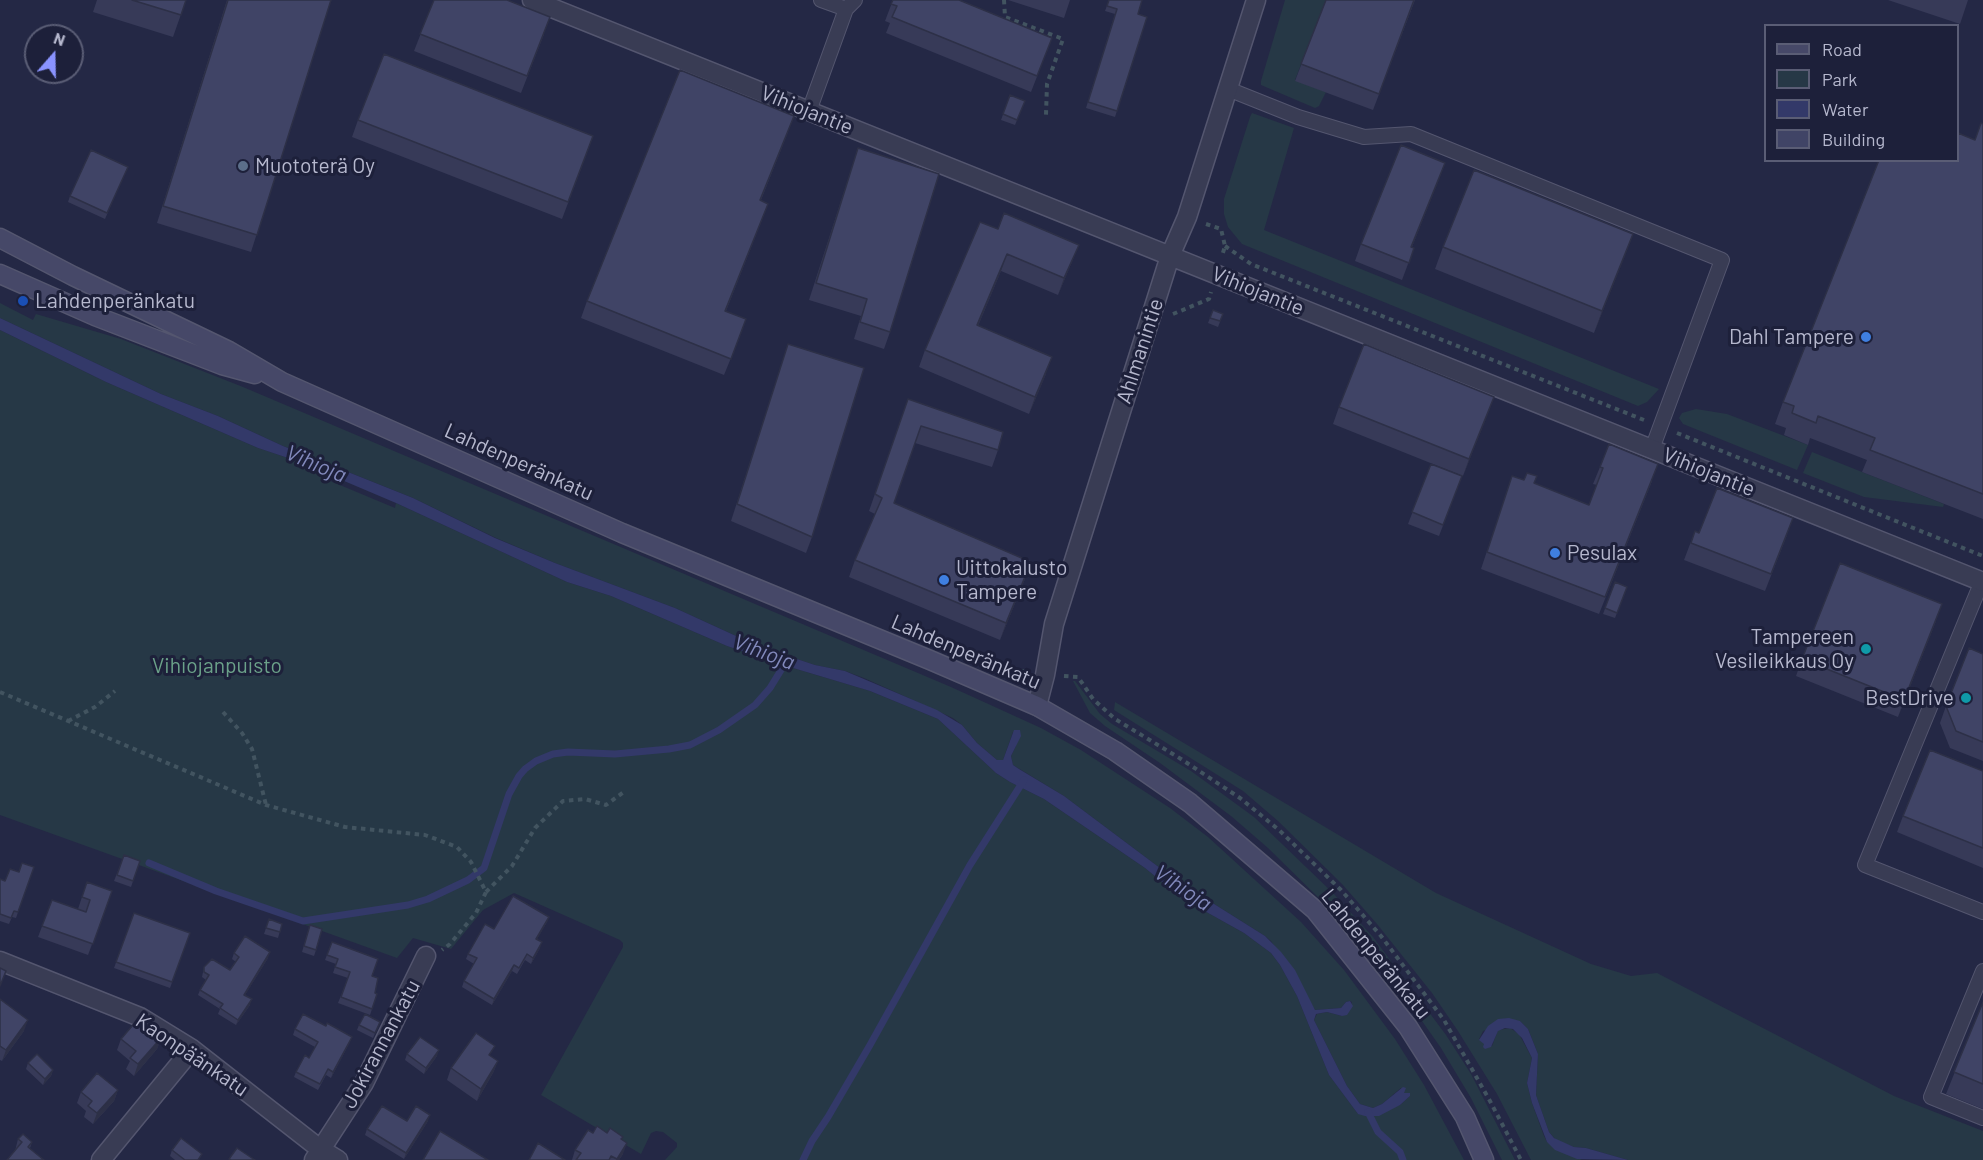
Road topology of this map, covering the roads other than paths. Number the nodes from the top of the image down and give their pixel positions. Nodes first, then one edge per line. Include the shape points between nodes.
1 (532, 0) edge
2 (821, 0) edge
3 (1256, 0) edge
4 (851, 4) edge
5 (1228, 89) junction
6 (809, 111) junction
7 (0, 238) edge
8 (1170, 256) junction
9 (0, 274) edge
10 (282, 382) junction
11 (1652, 449) junction
12 (1983, 581) edge
13 (1037, 706) junction
14 (1983, 912) edge
15 (426, 956) road end
16 (0, 961) edge
17 (1983, 971) edge
18 (192, 1050) junction
19 (1983, 1118) edge
20 (317, 1155) edge
21 (101, 1160) edge
22 (338, 1160) edge
23 (1484, 1160) edge

1 - 6 street, Vihiojantie
2 - 4 lane
3 - 5 street, Ahlmanintie
4 - 6 lane
5 - 8 street, Ahlmanintie via 1187,217
5 - 11 lane via 1298,117 1364,137 1411,134 1722,260
6 - 8 street, Vihiojantie
7 - 10 main road, Lahdenperänkatu
8 - 11 street, Vihiojantie
8 - 13 street, Ahlmanintie via 1054,624
9 - 10 main road, Lahdenperänkatu via 222,365
10 - 13 main road, Lahdenperänkatu via 622,533
11 - 12 street, Vihiojantie
12 - 14 lane via 1865,865
13 - 23 main road, Lahdenperänkatu via 1115,751 1190,803 1315,910 1408,1027 1464,1117
15 - 20 street, Jokirannankatu via 364,1083
16 - 18 street, Kaonpäänkatu via 140,1017
17 - 19 lane via 1931,1097
18 - 20 street, Kaonpäänkatu
18 - 21 street
20 - 22 street, Kaonpäänkatu

